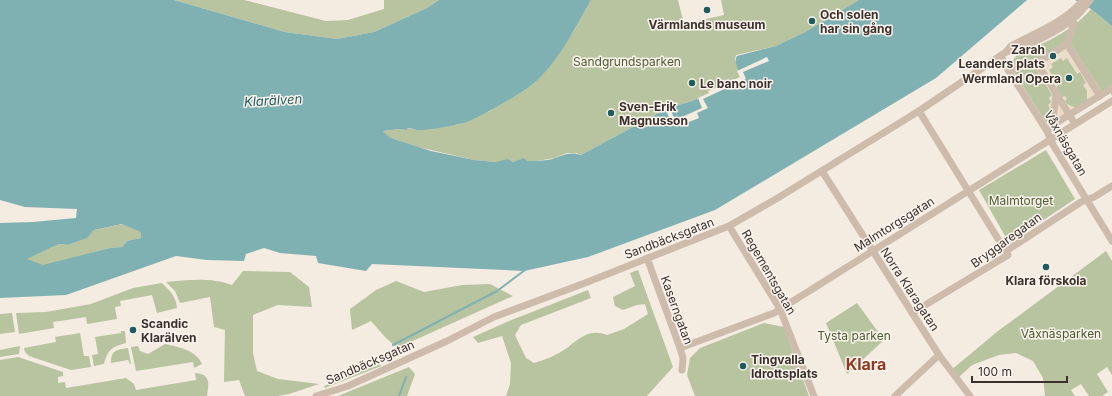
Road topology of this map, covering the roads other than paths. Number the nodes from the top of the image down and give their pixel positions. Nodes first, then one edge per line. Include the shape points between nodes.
1 (1083, 0) edge
2 (1090, 0) edge
3 (1080, 8) junction
4 (1074, 23) dead end
5 (1067, 44) junction
6 (1003, 54) junction
7 (1036, 63) junction
8 (1012, 69) dead end
9 (1112, 88) edge
10 (1056, 95) junction
11 (1100, 96) junction
12 (1112, 101) edge
13 (918, 111) junction
14 (1069, 115) junction
15 (1075, 124) junction
16 (1052, 125) junction
17 (1051, 139) junction
18 (822, 170) junction
19 (1112, 186) edge
20 (968, 191) junction
21 (1087, 200) junction
22 (729, 226) junction
23 (1112, 241) edge
24 (872, 250) junction
25 (1006, 251) junction
26 (647, 258) junction
27 (780, 309) junction
28 (912, 313) junction
29 (680, 348) junction
30 (939, 356) junction
31 (682, 370) dead end
32 (316, 396) edge
33 (814, 396) edge
34 (895, 396) edge
35 (970, 396) edge

1 - 3 street
2 - 3 street
3 - 6 street, Sandbäcksgatan via 1073,19 1058,29
4 - 5 street
5 - 7 street
5 - 11 street
6 - 13 street, Sandbäcksgatan
6 - 17 street, Våxnäsgatan via 1005,65
7 - 8 street
7 - 10 street
9 - 11 street
10 - 14 street
10 - 16 street
11 - 14 street
12 - 15 street, Malmtorgsgatan
13 - 18 street, Sandbäcksgatan
13 - 20 street
14 - 15 street
14 - 16 street
15 - 17 street, Malmtorgsgatan
16 - 17 street
17 - 20 street, Malmtorgsgatan
17 - 21 street, Våxnäsgatan
18 - 22 street, Sandbäcksgatan
18 - 24 street, Norra Klaragatan
19 - 21 street, Bryggaregatan
20 - 24 street, Malmtorgsgatan
20 - 25 street
21 - 23 street, Våxnäsgatan
21 - 25 street, Bryggaregatan
22 - 26 street, Sandbäcksgatan
22 - 27 street, Regementsgatan
24 - 27 street, Malmtorgsgatan
24 - 28 street, Norra Klaragatan
25 - 28 street, Bryggaregatan via 1008,255
26 - 29 street, Kaserngatan
26 - 32 street, Sandbäcksgatan via 494,317 348,386
27 - 29 street, Malmtorgsgatan
27 - 33 street, Regementsgatan
28 - 30 street, Norra Klaragatan
29 - 31 street, Kaserngatan via 683,358
30 - 34 street
30 - 35 street, Norra Klaragatan

